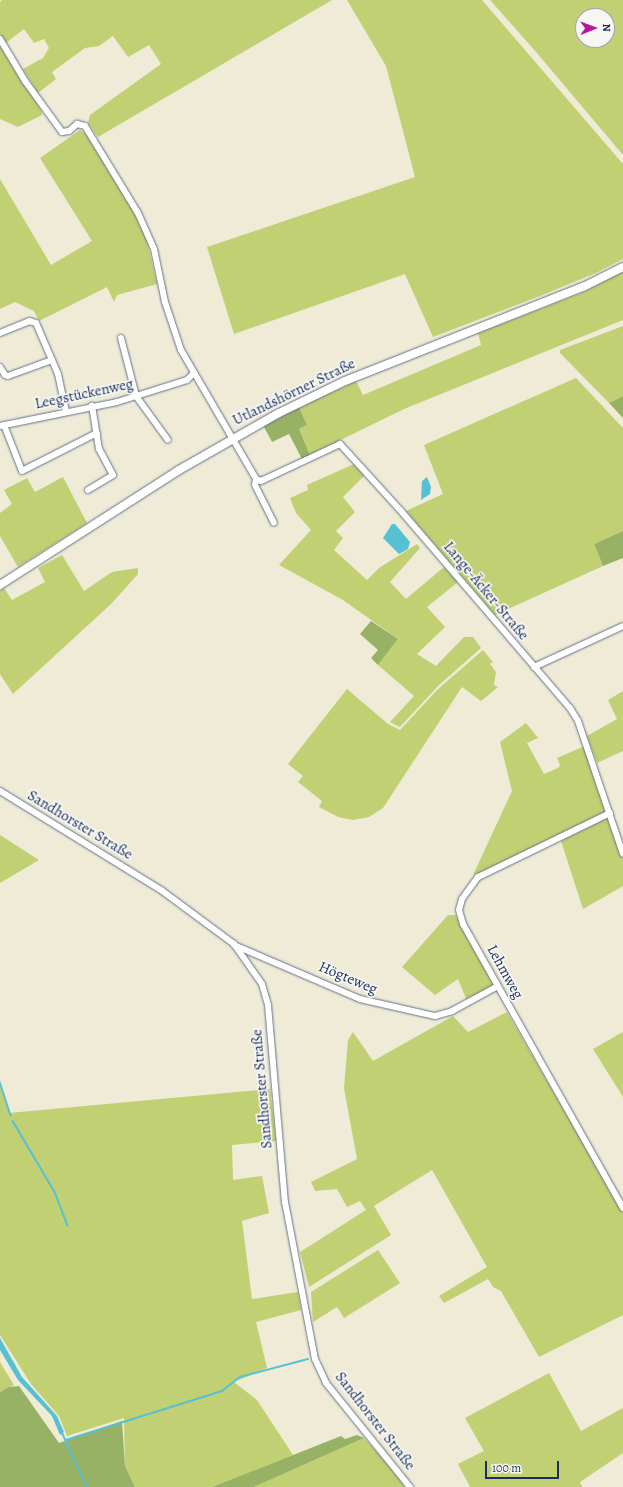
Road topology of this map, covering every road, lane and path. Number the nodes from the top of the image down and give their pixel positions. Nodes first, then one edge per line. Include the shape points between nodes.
1 (0, 39) edge
2 (623, 266) edge
3 (0, 333) edge
4 (121, 338) dead end
5 (52, 360) junction
6 (0, 367) edge
7 (194, 373) junction
8 (136, 396) junction
9 (92, 406) junction
10 (66, 411) junction
11 (2, 426) edge
12 (97, 433) junction
13 (233, 438) junction
14 (168, 440) dead end
15 (256, 479) junction
16 (88, 490) dead end
17 (274, 523) dead end
18 (0, 585) edge
19 (623, 626) edge
20 (534, 667) junction
21 (0, 791) edge
22 (610, 813) junction
23 (623, 854) edge
24 (234, 944) junction
25 (498, 986) junction
26 (623, 1208) edge
27 (410, 1487) edge

1 - 7 street via 25,81 62,132 70,131 77,124 85,126 138,213 154,249 172,328
2 - 13 street, Utlandshörner Straße via 583,287 345,381
3 - 5 street via 33,321 38,326
4 - 8 street
5 - 6 street via 8,376
5 - 10 street via 58,374
7 - 8 street, Leegstückenweg via 187,380
7 - 13 street
8 - 9 street, Leegstückenweg
8 - 14 street
9 - 10 street, Leegstückenweg
9 - 12 street
10 - 11 street, Leegstückenweg
11 - 12 street via 22,471
12 - 16 street via 100,449 113,475
13 - 15 street
13 - 18 street, Utlandshörner Straße
15 - 17 street via 255,485
15 - 20 street, Lange-Äcker-Straße via 261,480 340,444 401,511
19 - 20 street
20 - 22 street, Lange-Äcker-Straße via 578,721
21 - 24 street, Sandhorster Straße via 154,886
22 - 23 street, Lange-Äcker-Straße
22 - 25 street, Lehmweg via 478,877 462,899 459,910 463,924
24 - 25 street, Högteweg via 360,999 435,1016 452,1011
24 - 27 street, Sandhorster Straße via 262,984 268,1005 285,1202 315,1358 326,1383
25 - 26 street, Lehmweg

